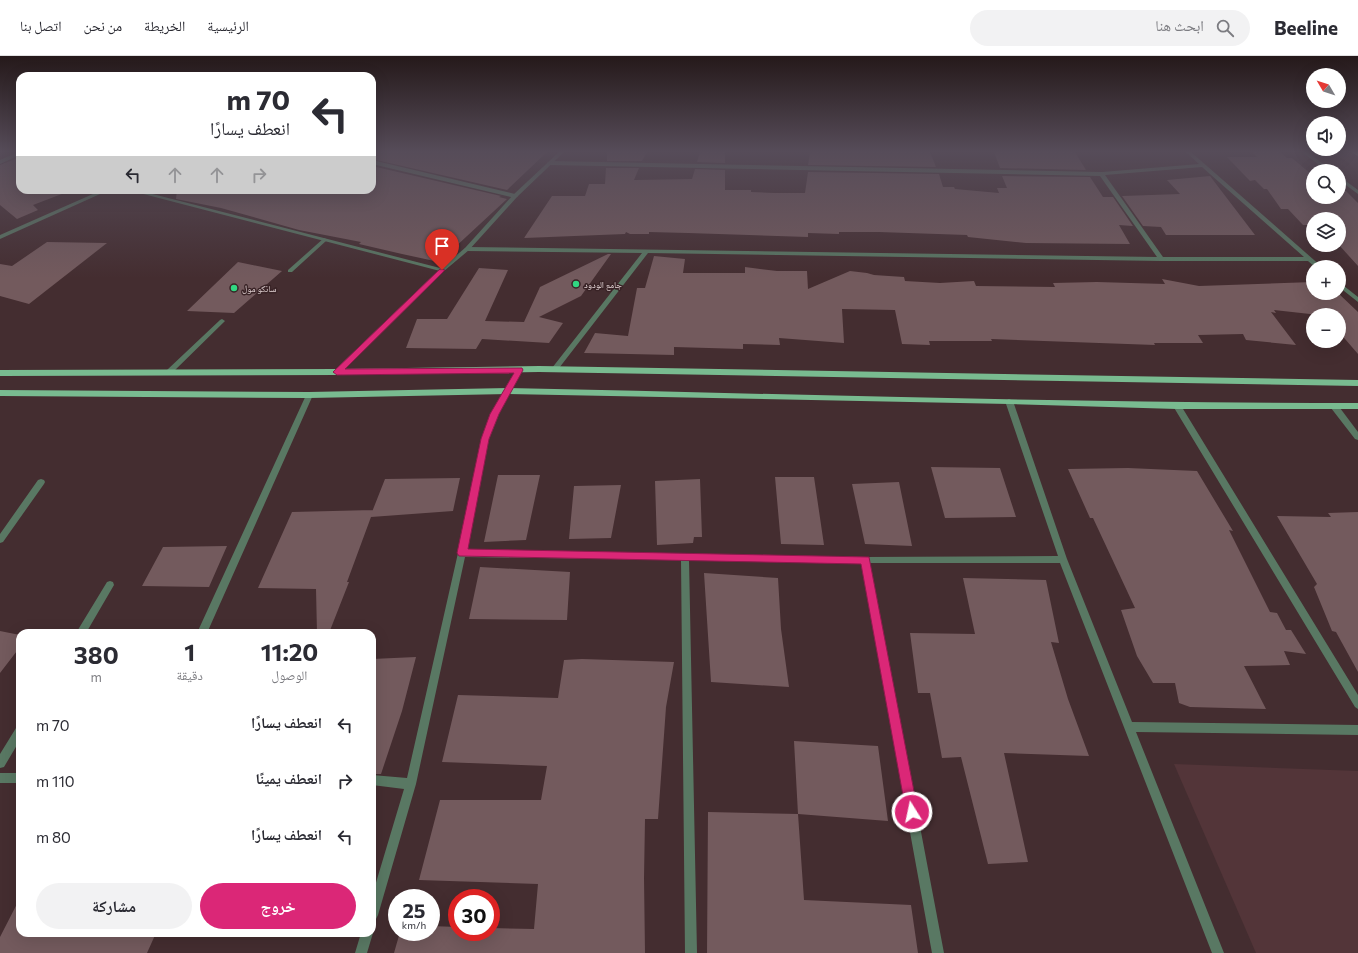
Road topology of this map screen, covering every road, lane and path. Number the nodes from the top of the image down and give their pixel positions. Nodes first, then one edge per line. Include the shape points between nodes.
1 (97, 194) edge
2 (146, 194) edge
3 (506, 194) edge
4 (517, 194) edge
5 (1116, 194) edge
6 (1236, 194) edge
7 (515, 196) junction
8 (0, 237) edge
9 (324, 240) junction
10 (467, 249) junction
11 (647, 252) junction
12 (1309, 258) joint
13 (1161, 259) junction
14 (442, 270) junction
15 (290, 271) dead end
16 (1346, 290) edge
17 (1358, 300) edge
18 (222, 321) dead end
19 (519, 370) junction
20 (554, 370) junction
21 (169, 372) junction
22 (337, 372) junction
23 (0, 373) edge
24 (1358, 383) edge
25 (508, 391) junction
26 (0, 393) edge
27 (309, 395) junction
28 (1009, 401) junction
29 (1177, 406) junction
30 (1334, 406) junction
31 (1358, 406) edge
32 (1358, 437) edge
33 (41, 482) dead end
34 (0, 540) edge
35 (462, 553) junction
36 (685, 557) junction
37 (1063, 559) junction
38 (865, 560) junction
39 (110, 586) dead end
40 (83, 629) edge
41 (204, 629) edge
42 (1358, 704) edge
43 (1129, 727) junction
44 (1358, 730) edge
45 (16, 737) edge
46 (0, 763) edge
47 (0, 778) edge
48 (16, 778) edge
49 (376, 780) edge
50 (411, 784) junction
51 (376, 902) edge
52 (366, 937) edge
53 (361, 953) edge
54 (691, 953) edge
55 (938, 953) edge
56 (1218, 953) edge

1 - 8 street
2 - 9 street
3 - 7 street
4 - 7 street
5 - 13 street
6 - 12 street
7 - 10 street
9 - 14 street
9 - 15 street
10 - 11 street
10 - 14 street
11 - 13 street
11 - 20 street
12 - 13 street
14 - 22 street
16 - 17 street
18 - 21 street
19 - 20 main road
19 - 22 main road
19 - 25 street
20 - 24 main road
21 - 22 main road
21 - 23 main road
25 - 27 main road
25 - 28 main road
25 - 35 street via 485,439
26 - 27 main road
27 - 41 street
28 - 29 main road
28 - 37 street
29 - 30 main road
29 - 42 street
30 - 31 main road
30 - 32 street
33 - 34 street
35 - 36 street
35 - 50 street
36 - 38 street
36 - 54 street
37 - 38 street
37 - 43 street
38 - 55 street
39 - 40 street
43 - 44 street
43 - 56 street
45 - 46 street
47 - 48 street
49 - 50 street
50 - 51 street
52 - 53 street

